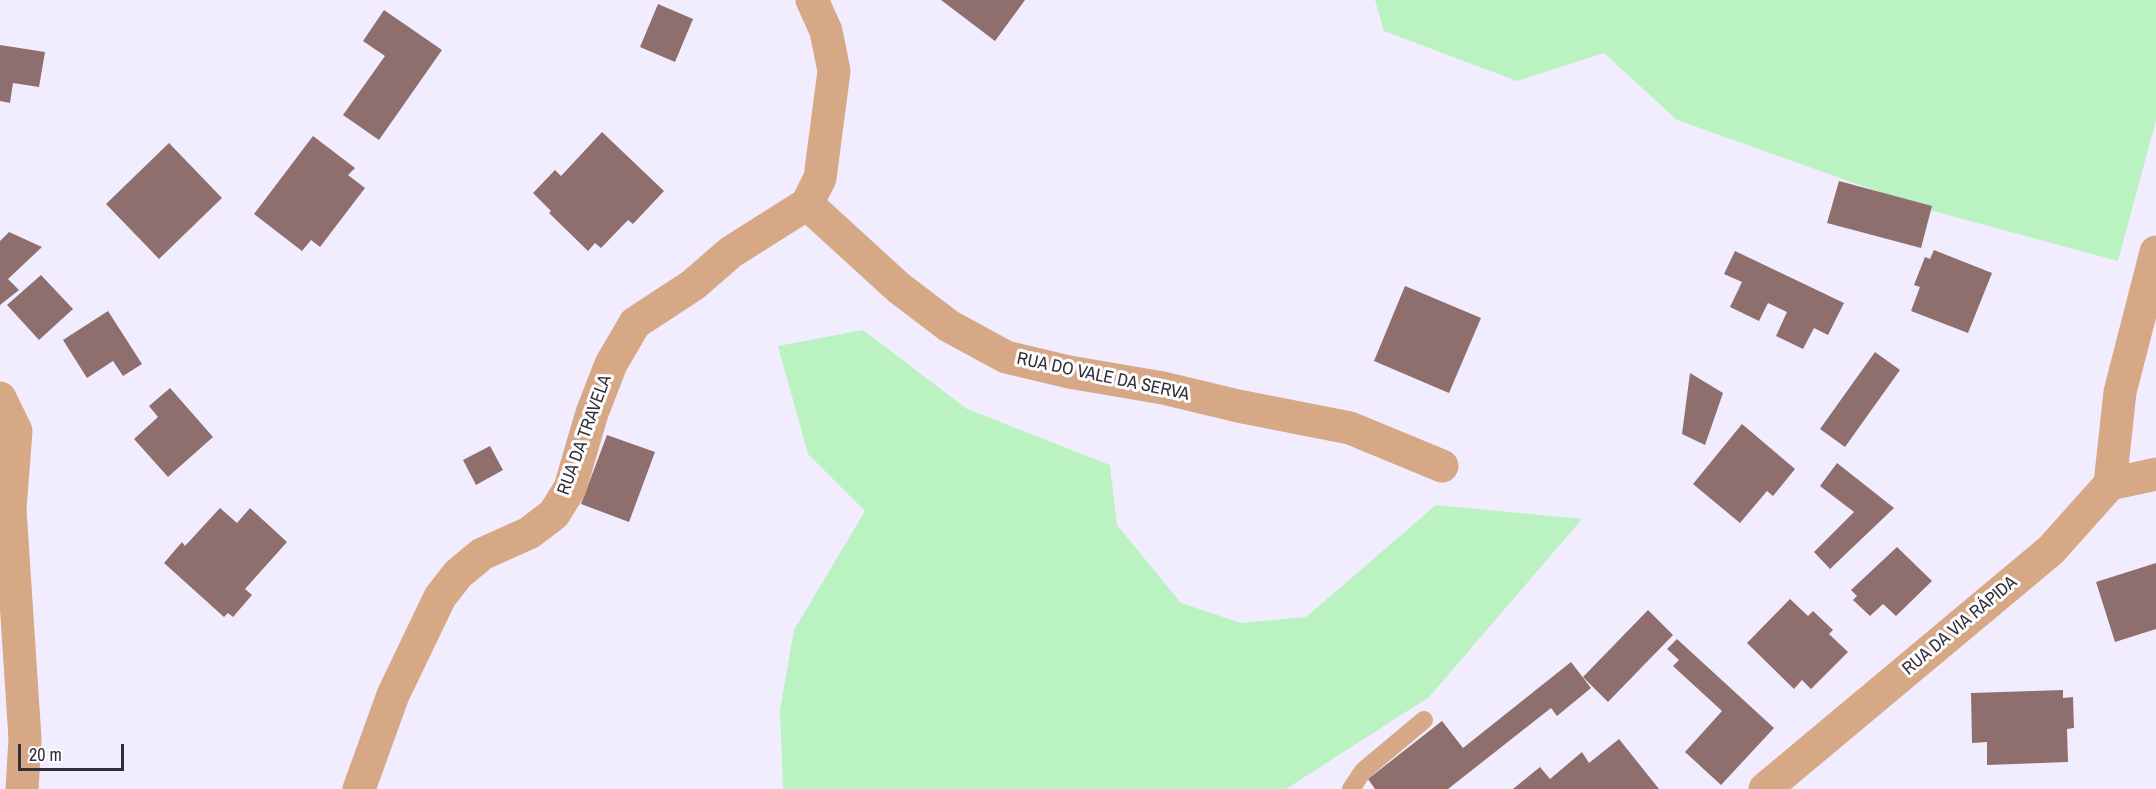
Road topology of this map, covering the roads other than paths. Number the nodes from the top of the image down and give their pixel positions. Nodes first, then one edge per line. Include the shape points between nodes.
1 (808, 1) edge
2 (807, 204) junction
3 (2156, 252) edge
4 (0, 398) edge
5 (1442, 466) dead end
6 (2156, 474) edge
7 (2109, 484) junction
8 (1424, 720) dead end
9 (22, 789) edge
10 (359, 789) edge
11 (1351, 789) edge
12 (1765, 789) edge

1 - 2 street via 826,31 834,71 820,178
2 - 5 street, RUA DO VALE DA SERVA via 898,288 949,326 1006,357 1350,428
2 - 10 street, RUA DA TRAVELA via 731,252 693,285 635,323 592,413 570,488 554,514 529,533 482,554 458,574 440,597 393,695
3 - 7 street via 2120,392
4 - 9 street via 16,431 10,509 25,740
6 - 7 street
7 - 12 street, RUA DA VIA RÁPIDA via 2050,550
8 - 11 lane via 1363,771

